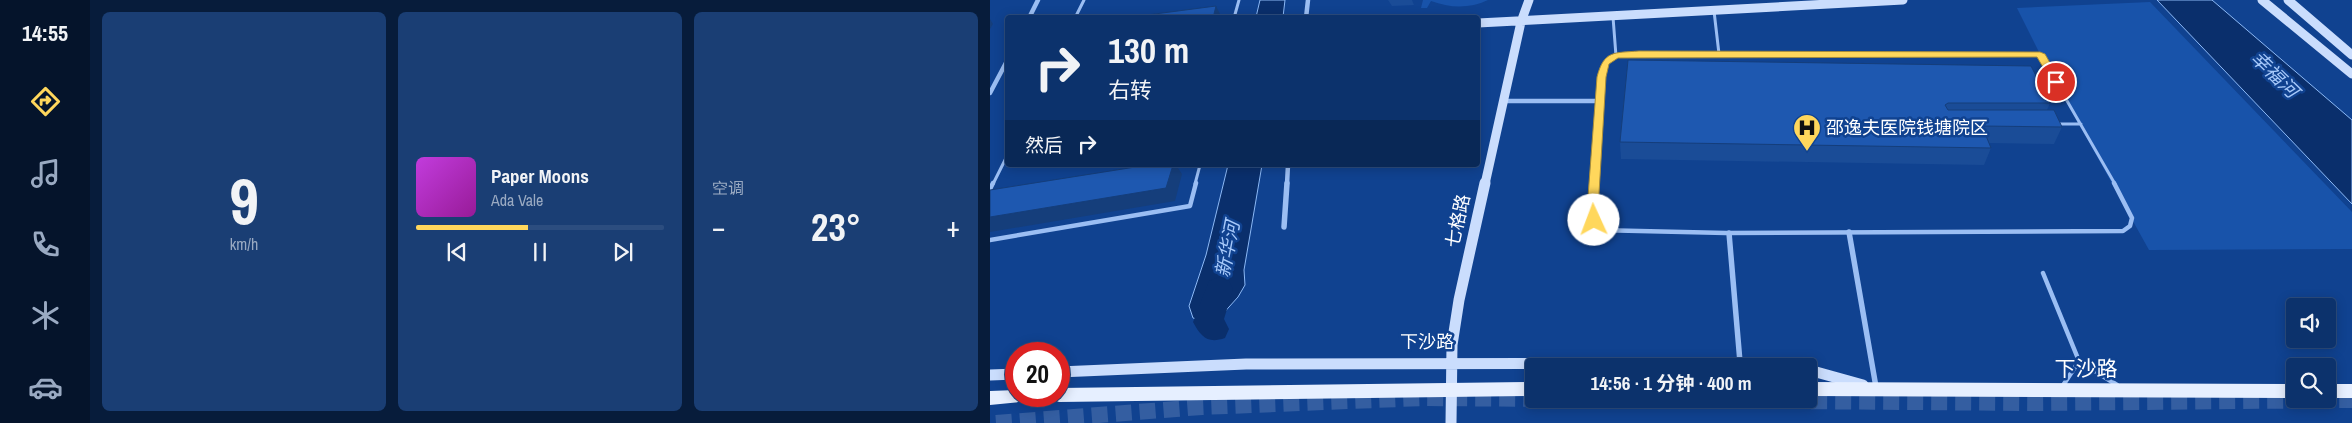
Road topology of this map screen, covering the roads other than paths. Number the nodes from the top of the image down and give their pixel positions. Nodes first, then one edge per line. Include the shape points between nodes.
1 (1038, 0) edge
2 (1084, 0) edge
3 (1239, 0) edge
4 (1308, 0) edge
5 (1530, 0) edge
6 (1903, 0) edge
7 (2262, 0) edge
8 (2288, 0) edge
9 (1714, 11) junction
10 (1030, 15) edge
11 (1076, 15) edge
12 (1235, 15) edge
13 (1306, 15) edge
14 (1613, 16) junction
15 (1521, 22) junction
16 (1480, 23) edge
17 (1719, 54) junction
18 (2352, 54) edge
19 (1616, 56) junction
20 (1005, 65) edge
21 (2352, 74) edge
22 (990, 93) edge
23 (1503, 101) junction
24 (1600, 101) junction
25 (2053, 124) edge
26 (2080, 124) junction
27 (1005, 160) edge
28 (1200, 167) edge
29 (1288, 167) edge
30 (990, 189) edge
31 (1284, 227) dead end
32 (1849, 232) junction
33 (1729, 233) junction
34 (990, 240) edge
35 (2043, 273) dead end
36 (1740, 358) edge
37 (2079, 361) junction
38 (1452, 362) junction
39 (1525, 362) edge
40 (1070, 372) edge
41 (1817, 372) edge
42 (1005, 374) edge
43 (990, 375) edge
44 (1452, 389) junction
45 (1525, 389) edge
46 (1817, 389) edge
47 (1876, 389) junction
48 (2060, 390) junction
49 (2125, 390) junction
50 (2286, 391) edge
51 (2336, 391) edge
52 (2352, 391) edge
53 (1070, 395) edge
54 (1005, 397) edge
55 (990, 398) edge
56 (1452, 423) edge

1 - 10 street
2 - 11 lane
3 - 12 lane
4 - 13 street
5 - 15 street, 七格路
6 - 9 street
7 - 21 street
8 - 18 street
9 - 14 street
9 - 17 lane
14 - 15 street
14 - 19 lane
15 - 16 street
15 - 23 street, 七格路
17 - 19 lane
17 - 26 lane via 2040,54
19 - 24 lane via 1605,62
20 - 22 street
23 - 24 street
23 - 38 street, 七格路 via 1458,300
24 - 33 lane via 1592,210 1596,230
25 - 26 lane
26 - 32 lane via 2132,218 2124,231
27 - 30 lane
28 - 34 lane via 1190,206
29 - 31 street
32 - 33 lane
32 - 47 street
33 - 36 street
35 - 37 lane
37 - 48 lane
37 - 49 lane
38 - 39 street, 下沙路
38 - 40 street, 下沙路 via 1246,364
38 - 44 street, 七格路
41 - 47 street, 下沙路
42 - 43 street
44 - 45 main road
44 - 53 main road
44 - 56 street, 七格路
46 - 47 main road, 下沙路
47 - 48 main road, 下沙路
48 - 49 main road, 下沙路
49 - 50 main road, 下沙路
51 - 52 main road
54 - 55 main road

